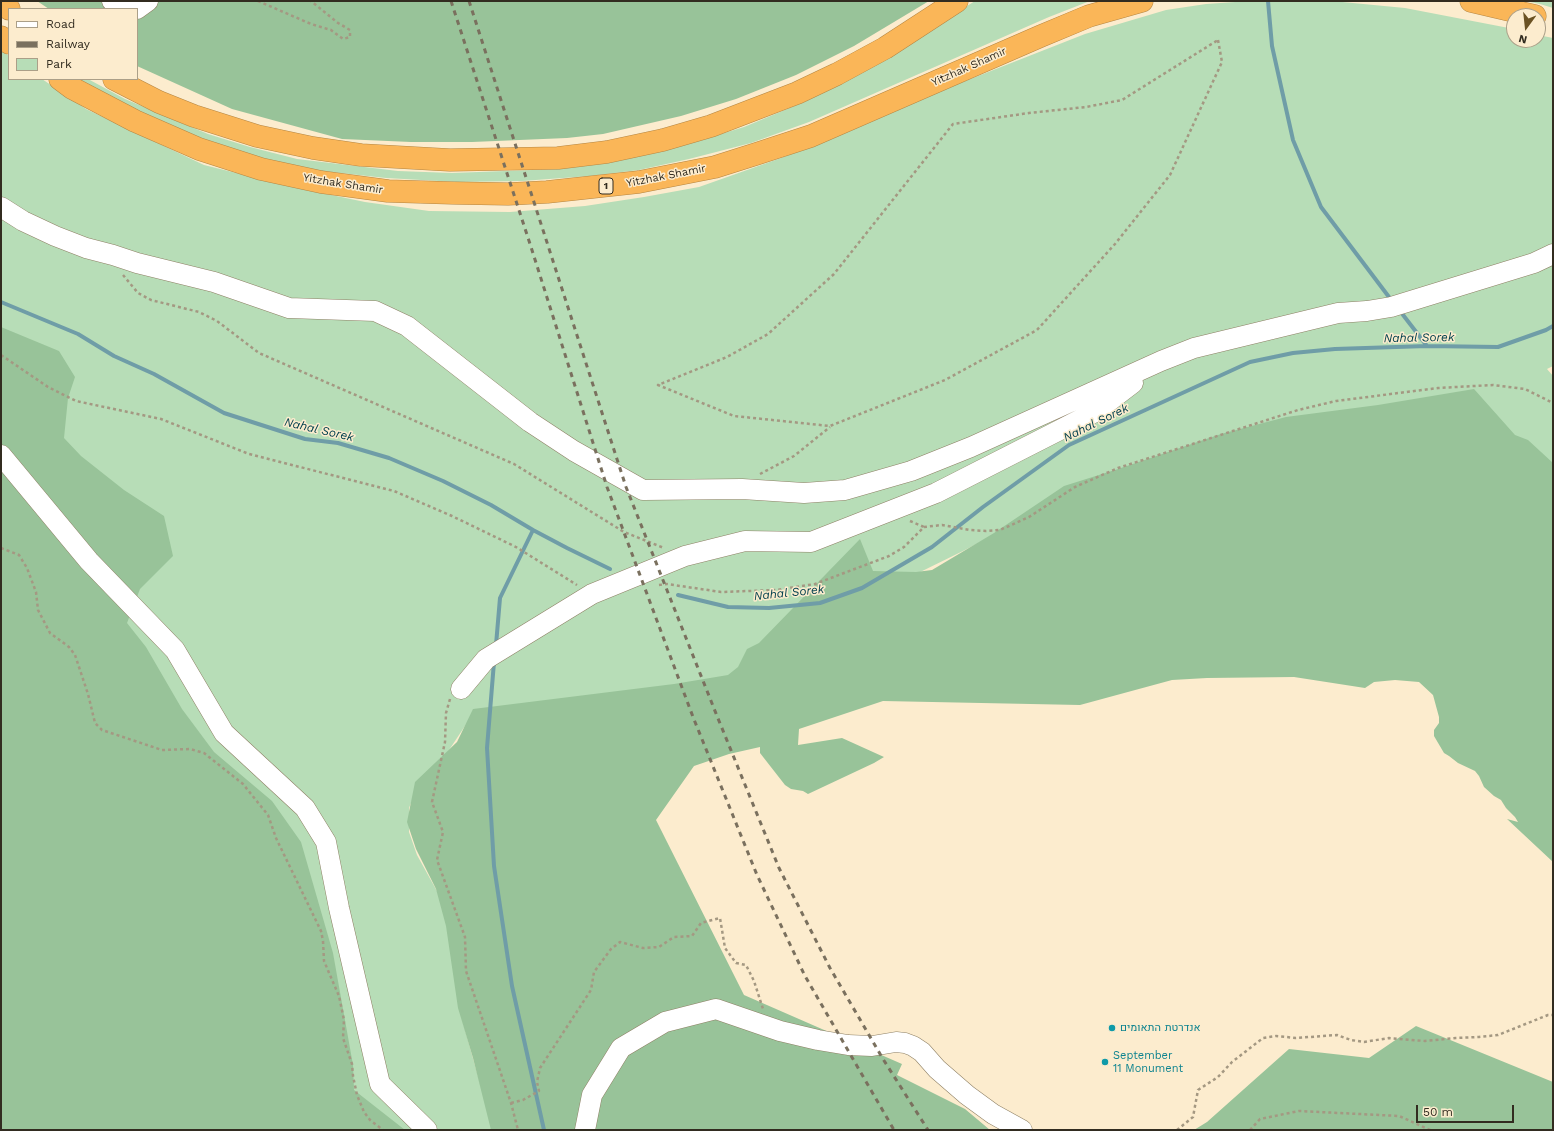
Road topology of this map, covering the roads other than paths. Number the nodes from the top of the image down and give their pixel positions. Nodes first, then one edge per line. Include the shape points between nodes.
1 (112, 1) edge
2 (148, 1) edge
3 (957, 1) edge
4 (1142, 1) edge
5 (1471, 1) edge
6 (122, 8) edge
7 (138, 8) edge
8 (1506, 9) edge
9 (61, 80) edge
10 (116, 80) edge
11 (1, 207) edge
12 (1553, 254) edge
13 (1161, 361) junction
14 (1, 455) edge
15 (461, 689) road end
16 (427, 1130) edge
17 (585, 1130) edge
18 (1022, 1130) edge

1 - 6 street
2 - 7 street
3 - 10 highway via 885,48 797,93 711,126 663,140 607,152 558,158 450,160 362,155 313,148 257,136 194,116
4 - 9 highway, Yitzhak Shamir / 1 via 1090,16 811,136 756,154 715,167 639,182 547,192 453,194 388,190 321,182 261,169 199,149 135,121
5 - 8 highway
11 - 13 street via 23,221 86,248 214,282 289,308 375,311 407,326 530,422 574,451 643,490 742,489 804,493 845,490 911,471 971,447
12 - 13 street via 1390,307 1338,313 1194,348
13 - 15 street via 1095,412 936,493 811,542 745,541 685,556 592,594 486,659
14 - 16 street via 89,561 175,650 224,733 305,808 326,842 338,908 380,1084
17 - 18 street via 592,1095 621,1048 665,1022 716,1009 780,1031 818,1040 848,1045 872,1046 896,1042 913,1046 967,1095 993,1114

